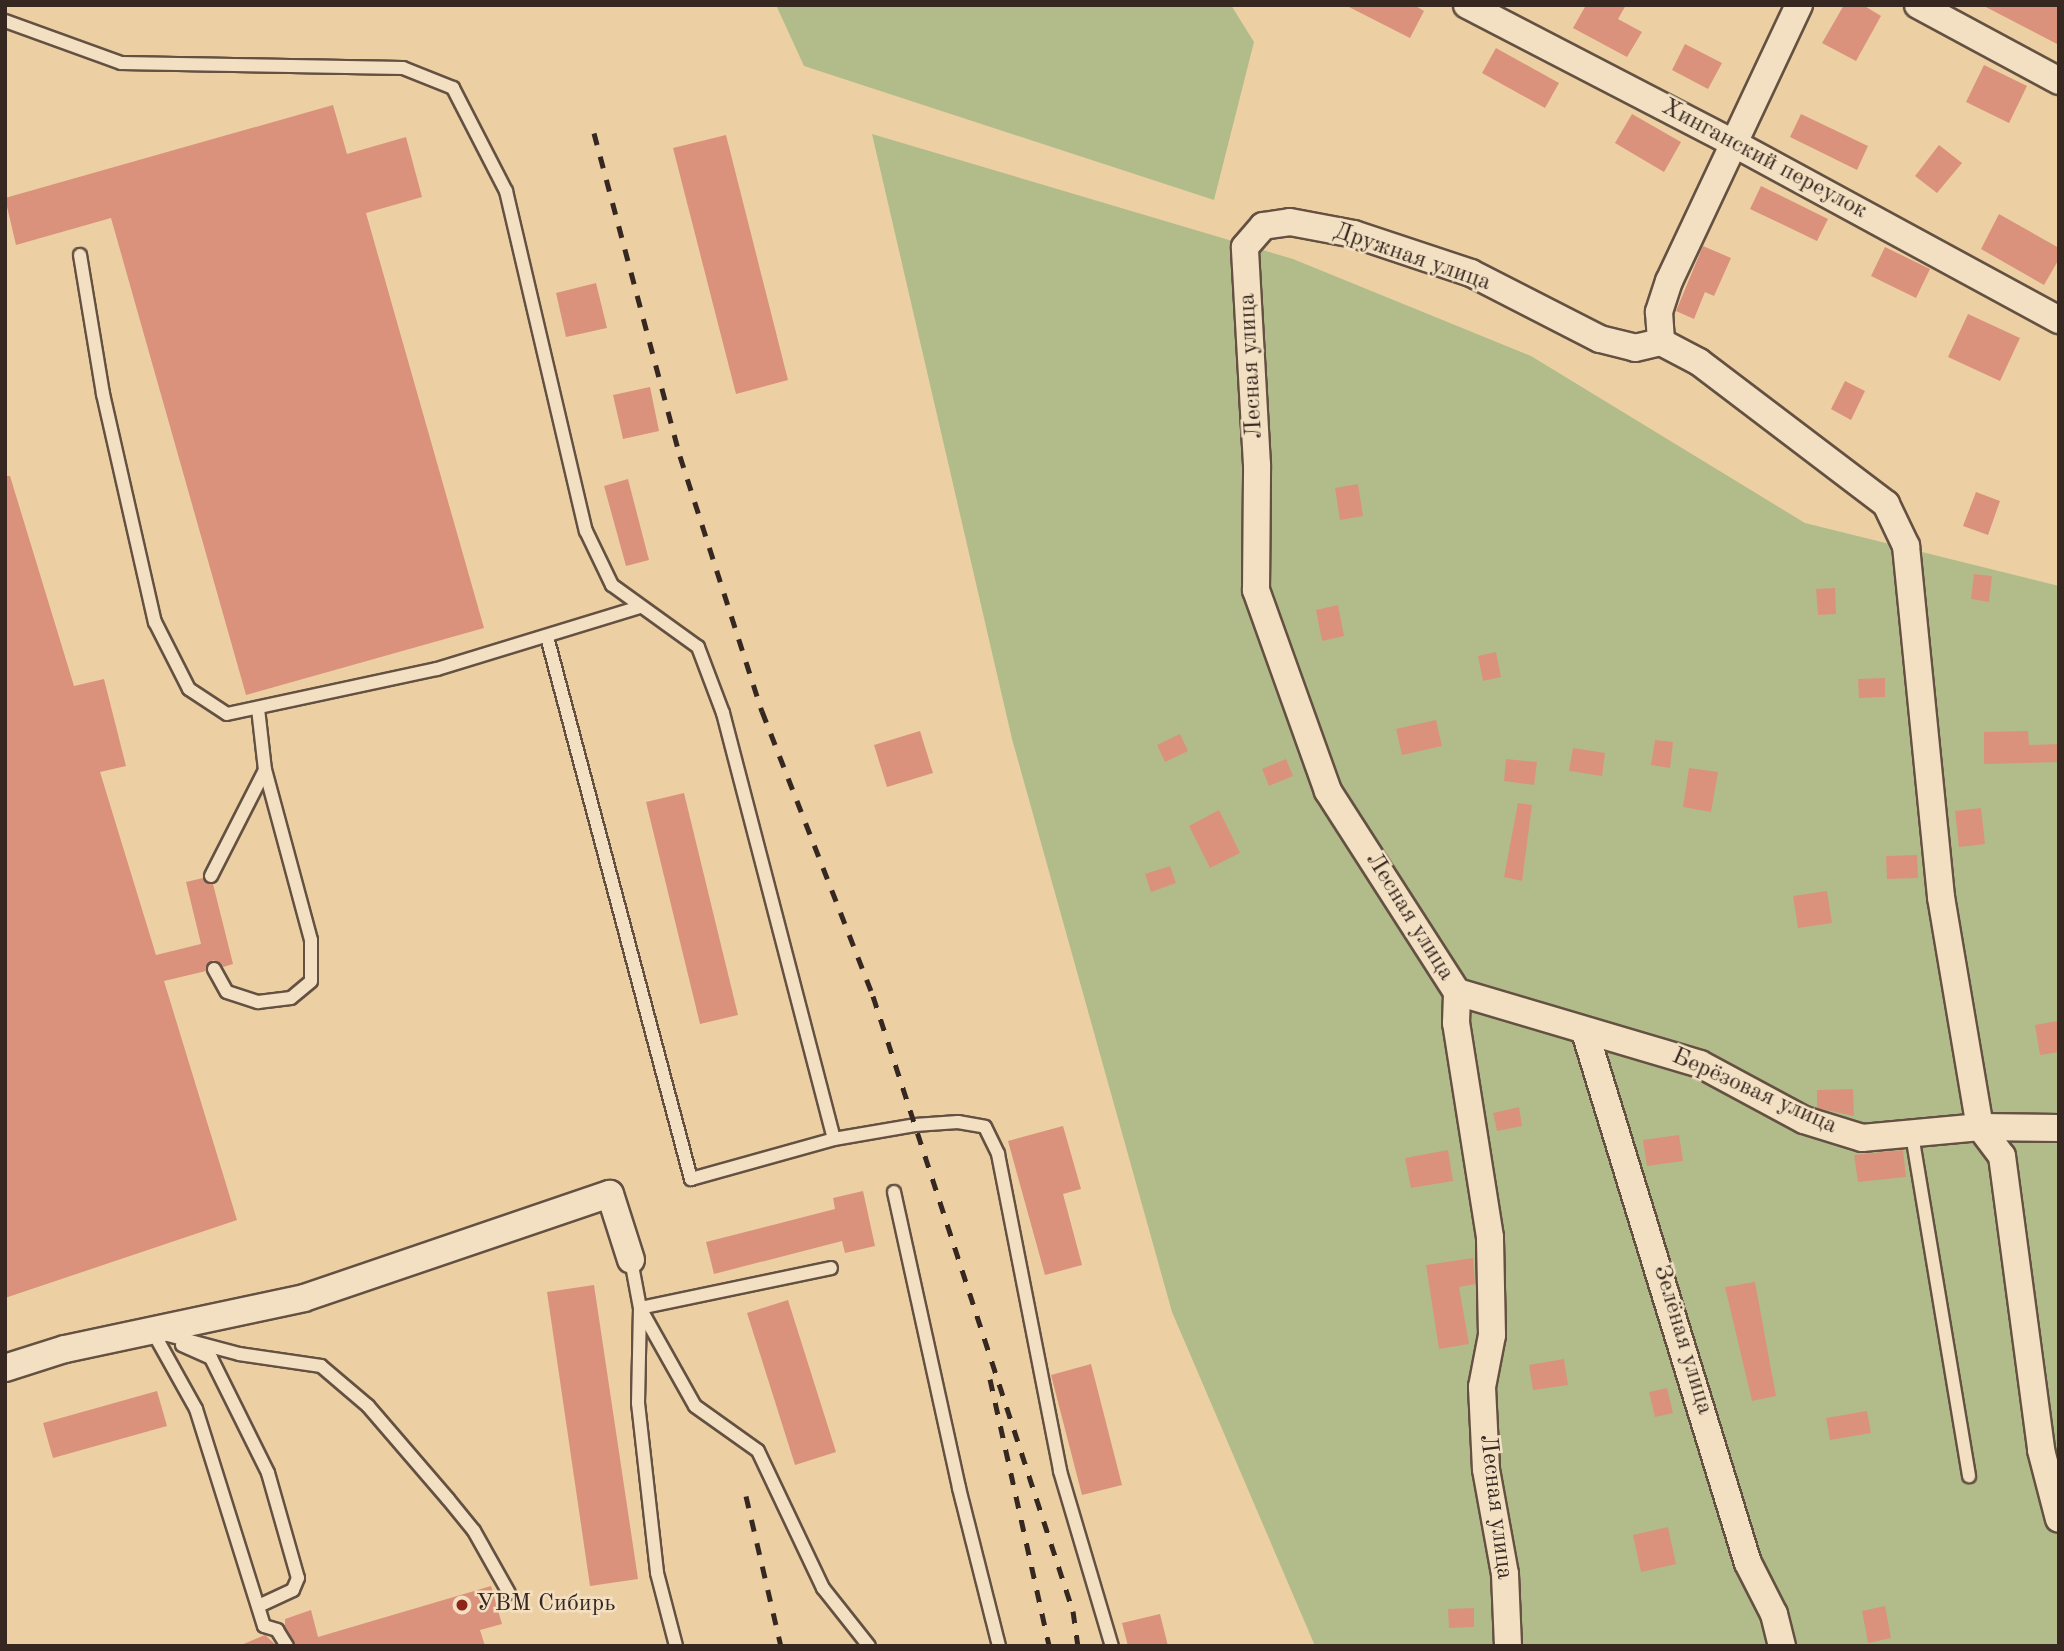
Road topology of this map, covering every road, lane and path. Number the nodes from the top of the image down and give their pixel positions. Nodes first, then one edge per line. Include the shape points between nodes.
1 (1466, 5) edge
2 (1799, 5) edge
3 (1918, 5) edge
4 (5, 21) edge
5 (2059, 81) edge
6 (1733, 143) junction
7 (1245, 247) joint
8 (80, 255) dead end
9 (2059, 320) edge
10 (1661, 342) junction
11 (640, 607) junction
12 (547, 637) junction
13 (258, 709) junction
14 (265, 770) junction
15 (211, 876) dead end
16 (214, 969) dead end
17 (1457, 992) junction
18 (1586, 1032) junction
19 (1980, 1127) junction
20 (2059, 1128) edge
21 (1912, 1135) junction
22 (834, 1139) junction
23 (894, 1192) dead end
24 (631, 1260) joint
25 (831, 1268) dead end
26 (640, 1308) junction
27 (153, 1332) junction
28 (5, 1368) edge
29 (1969, 1476) dead end
30 (2059, 1519) edge
31 (509, 1592) dead end
32 (259, 1606) junction
33 (286, 1646) edge
34 (676, 1646) edge
35 (869, 1646) edge
36 (999, 1646) edge
37 (1112, 1646) edge
38 (1508, 1646) edge
39 (1782, 1646) edge

1 - 6 street, Хинганский переулок
2 - 6 street
3 - 5 street
4 - 11 lane via 121,63 403,68 453,88 506,191 586,531 612,585
6 - 9 street, Хинганский переулок
6 - 10 street via 1669,281 1658,312
7 - 10 street, Дружная улица via 1263,226 1290,222 1354,234 1471,273 1600,339 1635,348
7 - 17 street, Лесная улица via 1257,465 1256,590 1328,791
8 - 13 lane via 103,394 155,622 189,689 227,714
10 - 19 street via 1699,362 1886,504 1906,546 1941,897
11 - 12 lane
11 - 22 lane via 698,647 723,713
12 - 13 lane via 437,669
12 - 22 lane via 691,1179
13 - 14 lane
14 - 15 lane
14 - 16 lane via 311,940 311,981 291,998 258,1002 227,992
17 - 18 street, Берёзовая улица
17 - 38 street, Лесная улица via 1456,1023 1490,1237 1492,1335 1482,1387 1483,1414 1486,1469 1505,1574
18 - 21 street, Берёзовая улица via 1700,1064 1804,1120 1862,1138
18 - 39 street, Зелёная улица via 1748,1563 1774,1614
19 - 20 street, Берёзовая улица
19 - 21 street, Берёзовая улица
19 - 30 street via 2002,1156 2041,1450
21 - 29 lane
22 - 37 lane via 915,1125 958,1122 985,1127 998,1154 1060,1471
23 - 36 lane
24 - 26 lane
24 - 27 street via 610,1194 304,1298
25 - 26 lane
26 - 34 lane via 638,1403 657,1573
26 - 35 lane via 695,1406 758,1451 823,1588
27 - 28 street via 65,1349
27 - 31 lane via 239,1354 321,1366 368,1406 448,1499 474,1531
27 - 32 lane via 196,1409
27 - 32 lane via 211,1358 268,1473 298,1578 293,1590
32 - 33 lane via 264,1626 277,1630

